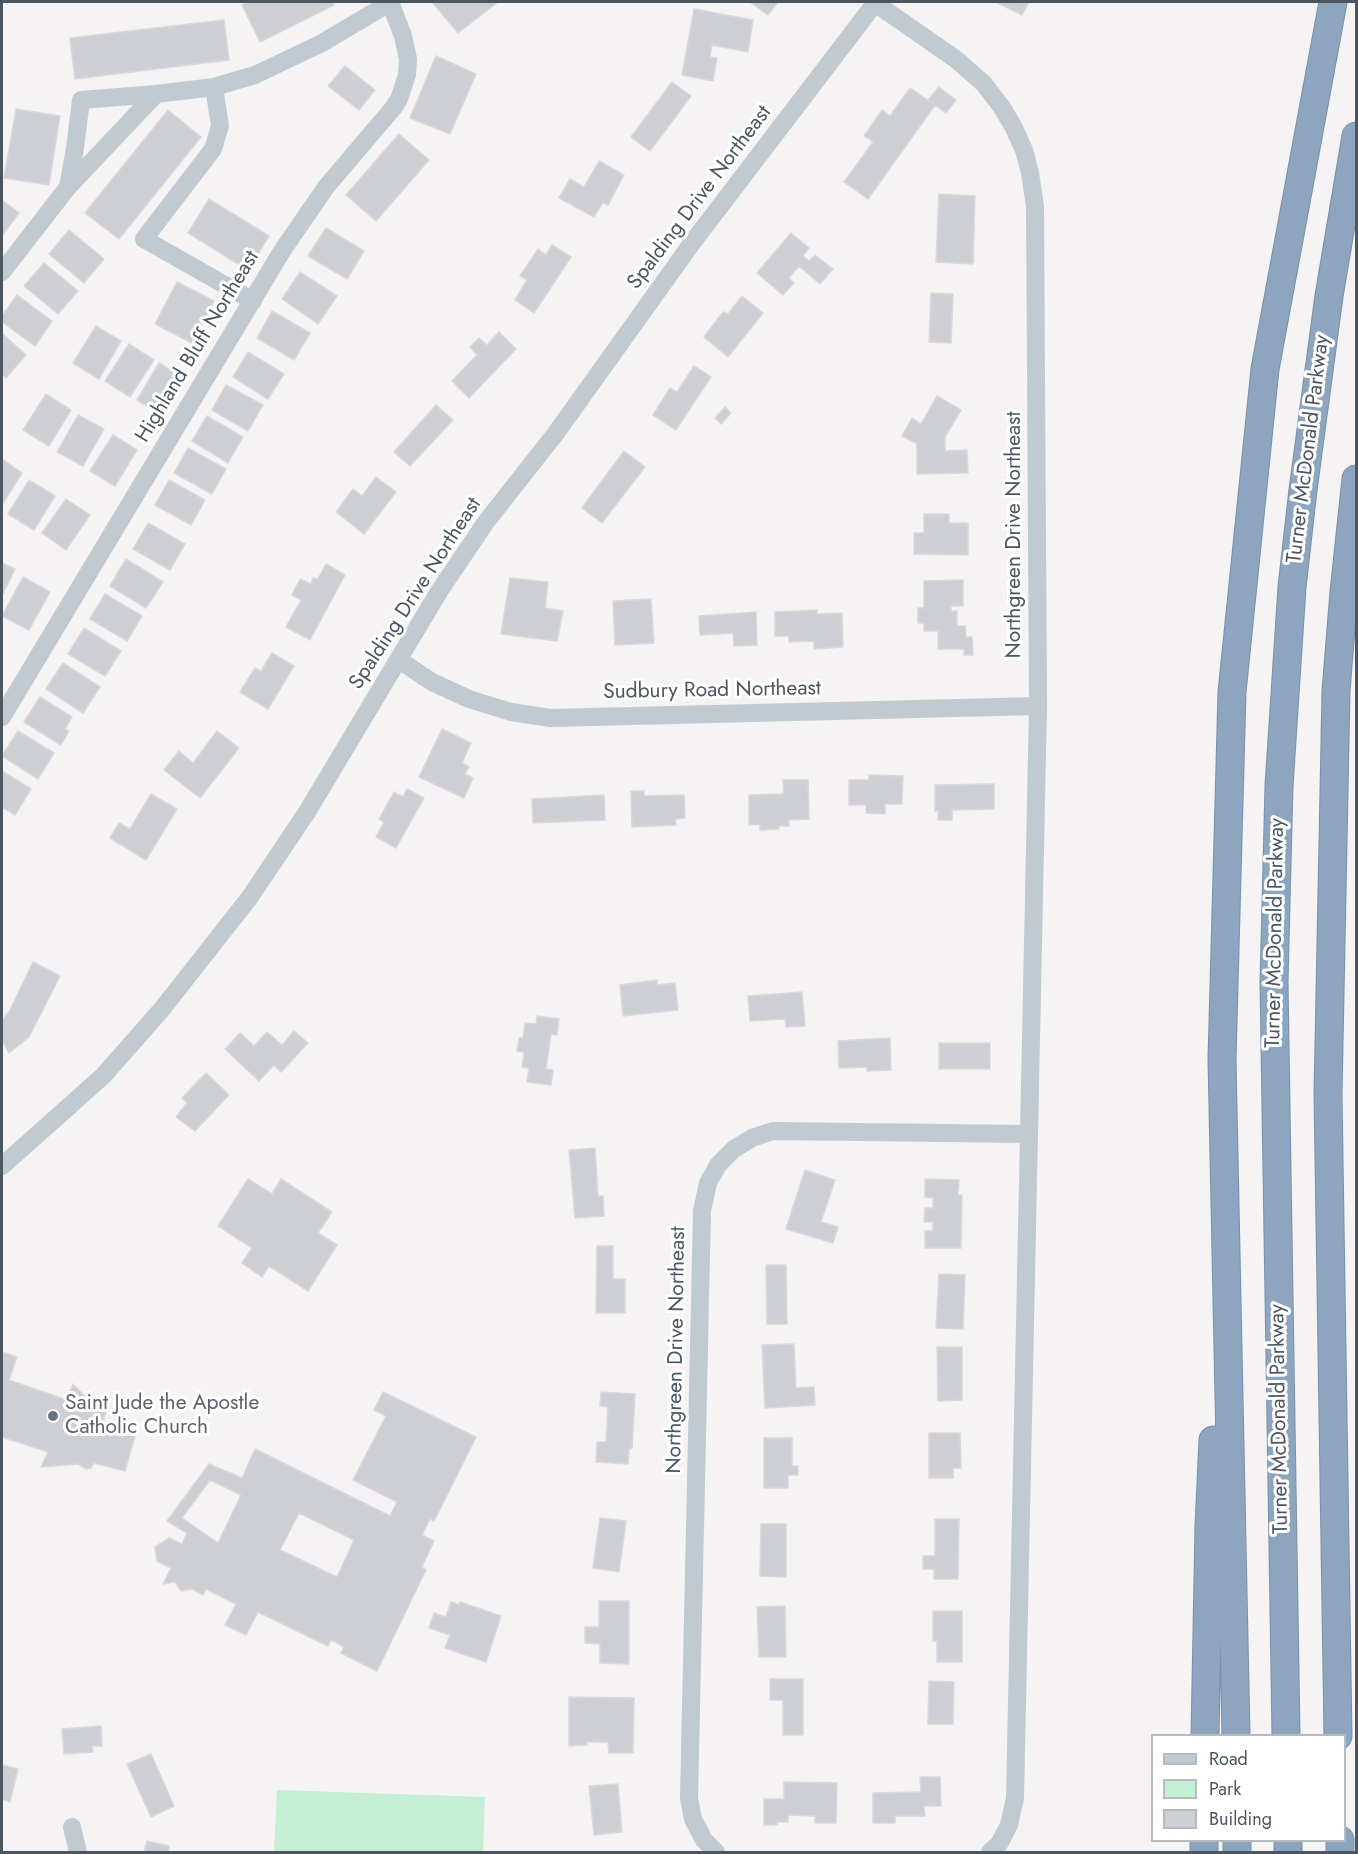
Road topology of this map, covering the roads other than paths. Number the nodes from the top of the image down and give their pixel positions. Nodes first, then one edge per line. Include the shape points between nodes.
1 (389, 2) edge
2 (876, 2) edge
3 (1333, 2) edge
4 (214, 87) junction
5 (156, 94) junction
6 (1356, 136) edge
7 (68, 186) junction
8 (2, 272) edge
9 (253, 301) junction
10 (1356, 479) edge
11 (399, 660) junction
12 (1038, 706) junction
13 (2, 717) edge
14 (1029, 1134) junction
15 (2, 1166) edge
16 (1226, 1245) junction
17 (1205, 1734) edge
18 (1236, 1734) edge
19 (1286, 1734) edge
20 (1338, 1734) edge
21 (72, 1827) dead end
22 (78, 1852) edge
23 (716, 1852) edge
24 (990, 1852) edge

1 - 4 street via 322,43 264,71
1 - 9 street, Highland Bluff Northeast via 408,59 399,99 326,187
2 - 11 street, Spalding Drive Northeast via 486,522
2 - 12 street, Northgreen Drive Northeast via 984,84 1013,126 1030,173 1035,206 1037,320
3 - 16 highway via 1265,369 1232,692 1222,1059
4 - 5 street
4 - 9 street via 220,126 213,149 144,239
5 - 7 street
5 - 7 street via 81,100
6 - 19 highway, Turner McDonald Parkway via 1305,469 1292,587 1279,786 1274,982
7 - 8 street
9 - 13 street, Highland Bluff Northeast
10 - 20 highway via 1336,691 1329,1082
11 - 12 street, Sudbury Road Northeast via 432,682 469,699 511,712 551,718
11 - 15 street, Spalding Drive Northeast via 307,812 250,897 162,1009 103,1076
12 - 14 street, Northgreen Drive Northeast
14 - 23 street, Northgreen Drive Northeast via 773,1131 752,1137 734,1149 708,1183 702,1211 689,1798 693,1819
14 - 24 street, Northgreen Drive Northeast via 1015,1798 1009,1826
16 - 17 highway via 1218,1318 1209,1526
16 - 18 highway
21 - 22 street

